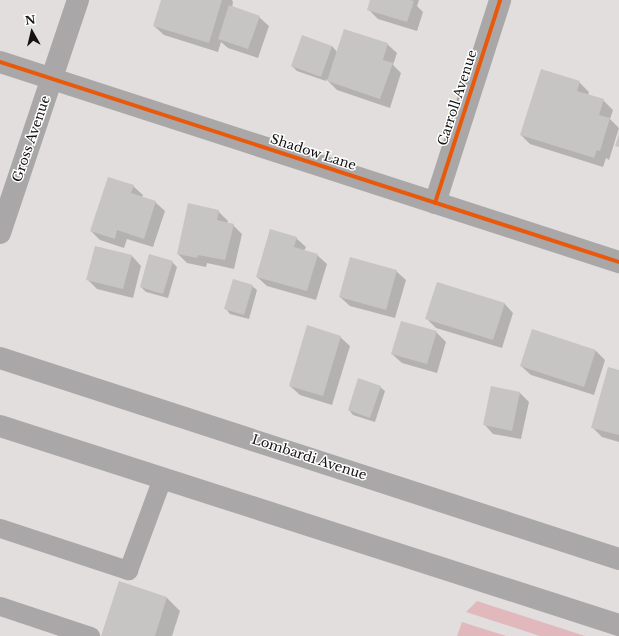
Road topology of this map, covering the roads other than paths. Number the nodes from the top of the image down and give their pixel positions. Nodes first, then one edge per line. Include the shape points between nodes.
1 (78, 0) edge
2 (500, 0) edge
3 (0, 62) edge
4 (52, 79) junction
5 (435, 202) junction
6 (0, 233) edge
7 (619, 262) edge
8 (0, 358) edge
9 (0, 426) edge
10 (162, 478) junction
11 (0, 528) edge
12 (619, 559) edge
13 (0, 606) edge
14 (619, 625) edge
15 (90, 636) edge

1 - 4 main road, Gross Avenue
2 - 5 main road, Carroll Avenue
3 - 4 main road, Shadow Lane
4 - 5 main road, Shadow Lane
4 - 6 main road, Gross Avenue
5 - 7 main road, Shadow Lane
8 - 12 main road, Lombardi Avenue
9 - 10 main road
10 - 11 lane via 128,570
10 - 14 main road
13 - 15 lane

